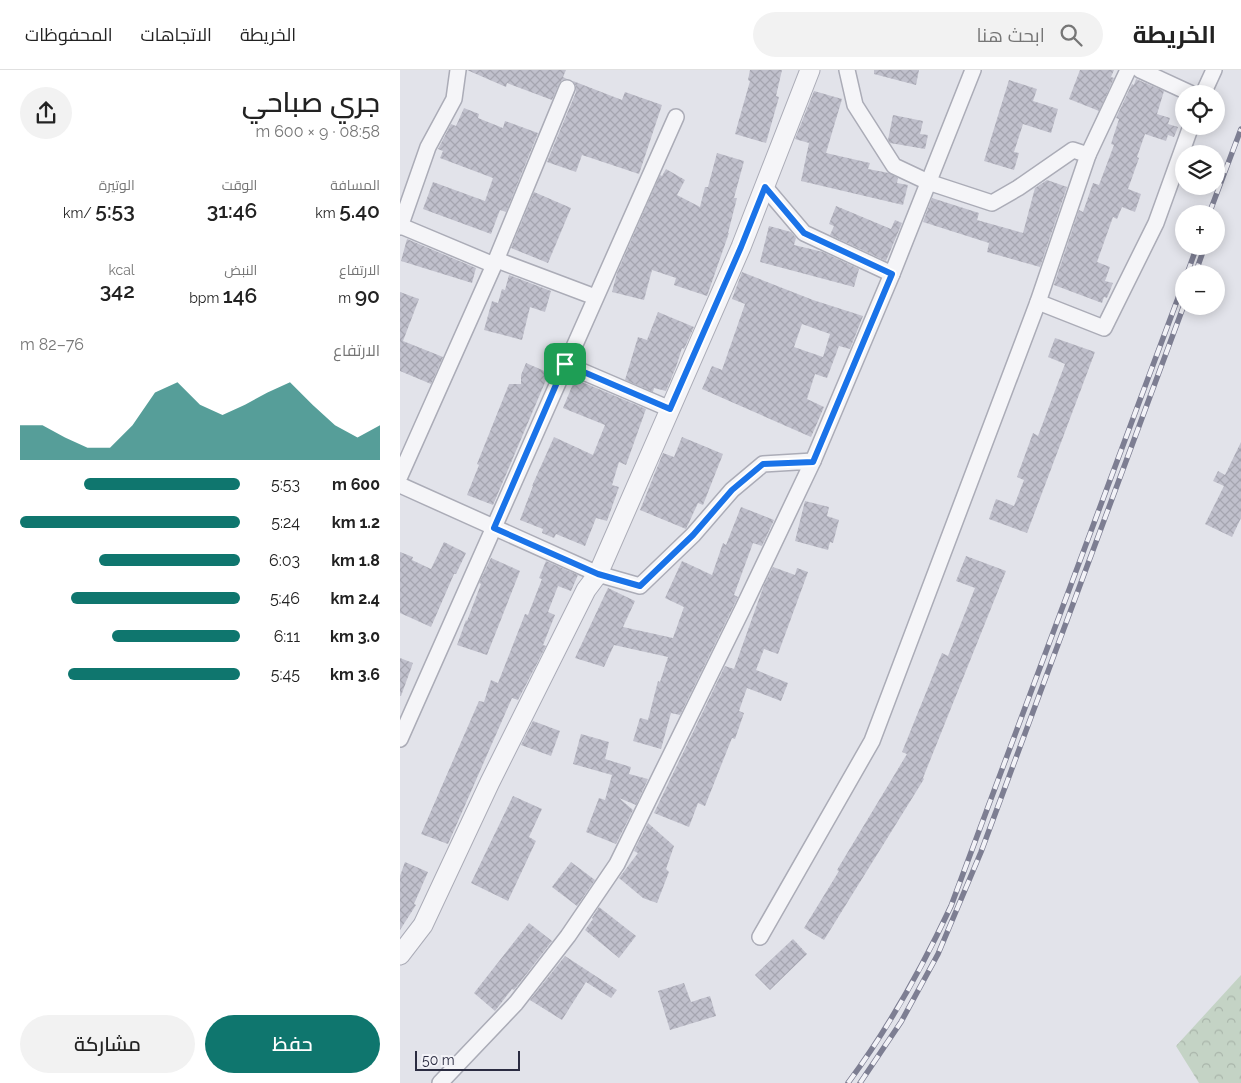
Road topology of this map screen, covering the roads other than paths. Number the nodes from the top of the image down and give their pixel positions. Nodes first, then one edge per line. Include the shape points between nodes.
1 (458, 70) edge
2 (810, 70) edge
3 (847, 70) edge
4 (973, 70) edge
5 (1128, 70) edge
6 (1140, 70) edge
7 (1214, 70) edge
8 (1207, 85) edge
9 (1175, 86) edge
10 (567, 88) dead end
11 (676, 117) dead end
12 (1188, 135) edge
13 (1088, 154) junction
14 (928, 182) junction
15 (765, 187) junction
16 (400, 227) edge
17 (495, 263) junction
18 (892, 274) junction
19 (595, 297) junction
20 (1038, 302) junction
21 (565, 364) junction
22 (670, 409) junction
23 (813, 462) junction
24 (400, 476) edge
25 (400, 485) edge
26 (494, 528) junction
27 (598, 574) junction
28 (400, 739) edge
29 (760, 937) dead end
30 (400, 955) edge
31 (440, 1083) edge

1 - 16 street via 454,99 428,147
2 - 15 street
3 - 14 street via 855,105 894,166
4 - 14 street
5 - 13 street
6 - 9 street
7 - 8 street
10 - 17 street
11 - 19 street
12 - 20 street via 1156,224 1104,328
13 - 14 street via 1073,150 992,203
13 - 20 street
14 - 18 street
15 - 18 street via 804,233
15 - 22 street
16 - 17 street
17 - 19 street
17 - 24 street
18 - 23 street
19 - 21 street
20 - 29 street via 872,741
21 - 22 street
21 - 26 street
22 - 27 street
23 - 27 street via 763,464 732,490 693,535 640,586
23 - 31 street via 617,864 568,936 516,1003
25 - 26 street
26 - 27 street
26 - 28 street
27 - 30 street via 586,590 422,925

